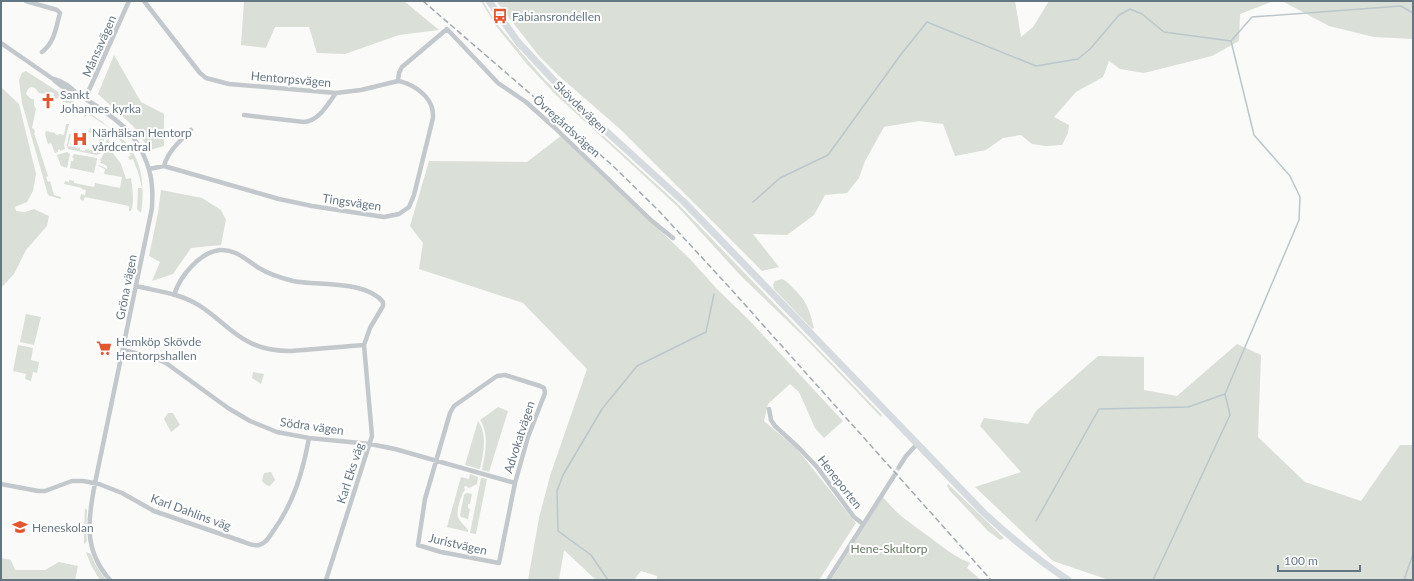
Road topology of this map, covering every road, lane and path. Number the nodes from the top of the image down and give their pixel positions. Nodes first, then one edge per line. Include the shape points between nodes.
1 (26, 1) edge
2 (130, 1) edge
3 (144, 1) edge
4 (489, 1) edge
5 (1, 43) edge
6 (42, 52) dead end
7 (398, 82) junction
8 (336, 93) junction
9 (85, 99) junction
10 (244, 115) dead end
11 (191, 130) dead end
12 (164, 166) junction
13 (149, 169) junction
14 (674, 238) dead end
15 (136, 286) junction
16 (174, 295) junction
17 (364, 345) junction
18 (123, 350) junction
19 (769, 409) dead end
20 (308, 438) junction
21 (370, 444) junction
22 (917, 444) junction
23 (437, 461) junction
24 (899, 467) tunnel mouth
25 (894, 476) tunnel mouth
26 (95, 483) junction
27 (515, 483) junction
28 (1, 484) edge
29 (863, 524) junction
30 (110, 580) edge
31 (326, 580) edge
32 (828, 580) edge
33 (1068, 580) edge

1 - 6 street via 60,13 55,35
2 - 9 street, Månsavägen
3 - 8 street, Hentorpsvägen via 206,78 229,84
4 - 22 main road, Skövdevägen via 518,42 567,96 685,203
5 - 9 street, Gröna vägen via 68,91
7 - 8 street, Hentorpsvägen
7 - 12 street, Tingsvägen via 412,86 422,93 431,105 433,118 414,195 409,207 398,214 384,217 312,206
7 - 14 street, Övregårdsvägen via 402,67 448,29 498,83 526,102 556,128 652,221
8 - 10 street via 317,118 311,121
9 - 13 street, Gröna vägen via 124,127 136,142
11 - 12 street via 166,159
12 - 13 street, Tingsvägen
13 - 15 street, Gröna vägen via 152,208
15 - 16 street
15 - 18 street, Gröna vägen
16 - 17 street via 205,309 247,341 269,350 291,351
16 - 17 street via 176,288 201,257 210,252 231,251 279,277 361,289 380,298 383,306 370,328
17 - 21 street, Karl Eks väg via 372,436
18 - 20 street, Södra vägen via 166,363 250,421 277,432
18 - 26 street, Gröna vägen
19 - 29 street, Heneporten via 775,426 809,458 854,517
20 - 21 street, Södra vägen
20 - 26 street, Karl Dahlins väg via 299,480 287,509 269,538 259,545 154,512 122,492
21 - 23 street, Södra vägen
21 - 31 street, Karl Eks väg
22 - 24 street
22 - 33 main road, Skövdevägen via 984,513 1013,539
23 - 27 street, Södra vägen
23 - 27 street, Juristvägen via 422,512 418,545 437,551 499,563
23 - 27 street, Advokatvägen via 454,406 497,376 505,375 540,386 544,388 545,393 528,437
25 - 29 street, Heneporten
26 - 28 street, Karl Dahlins väg via 72,481 45,491
26 - 30 street, Gröna vägen via 89,536 95,557
29 - 32 street

